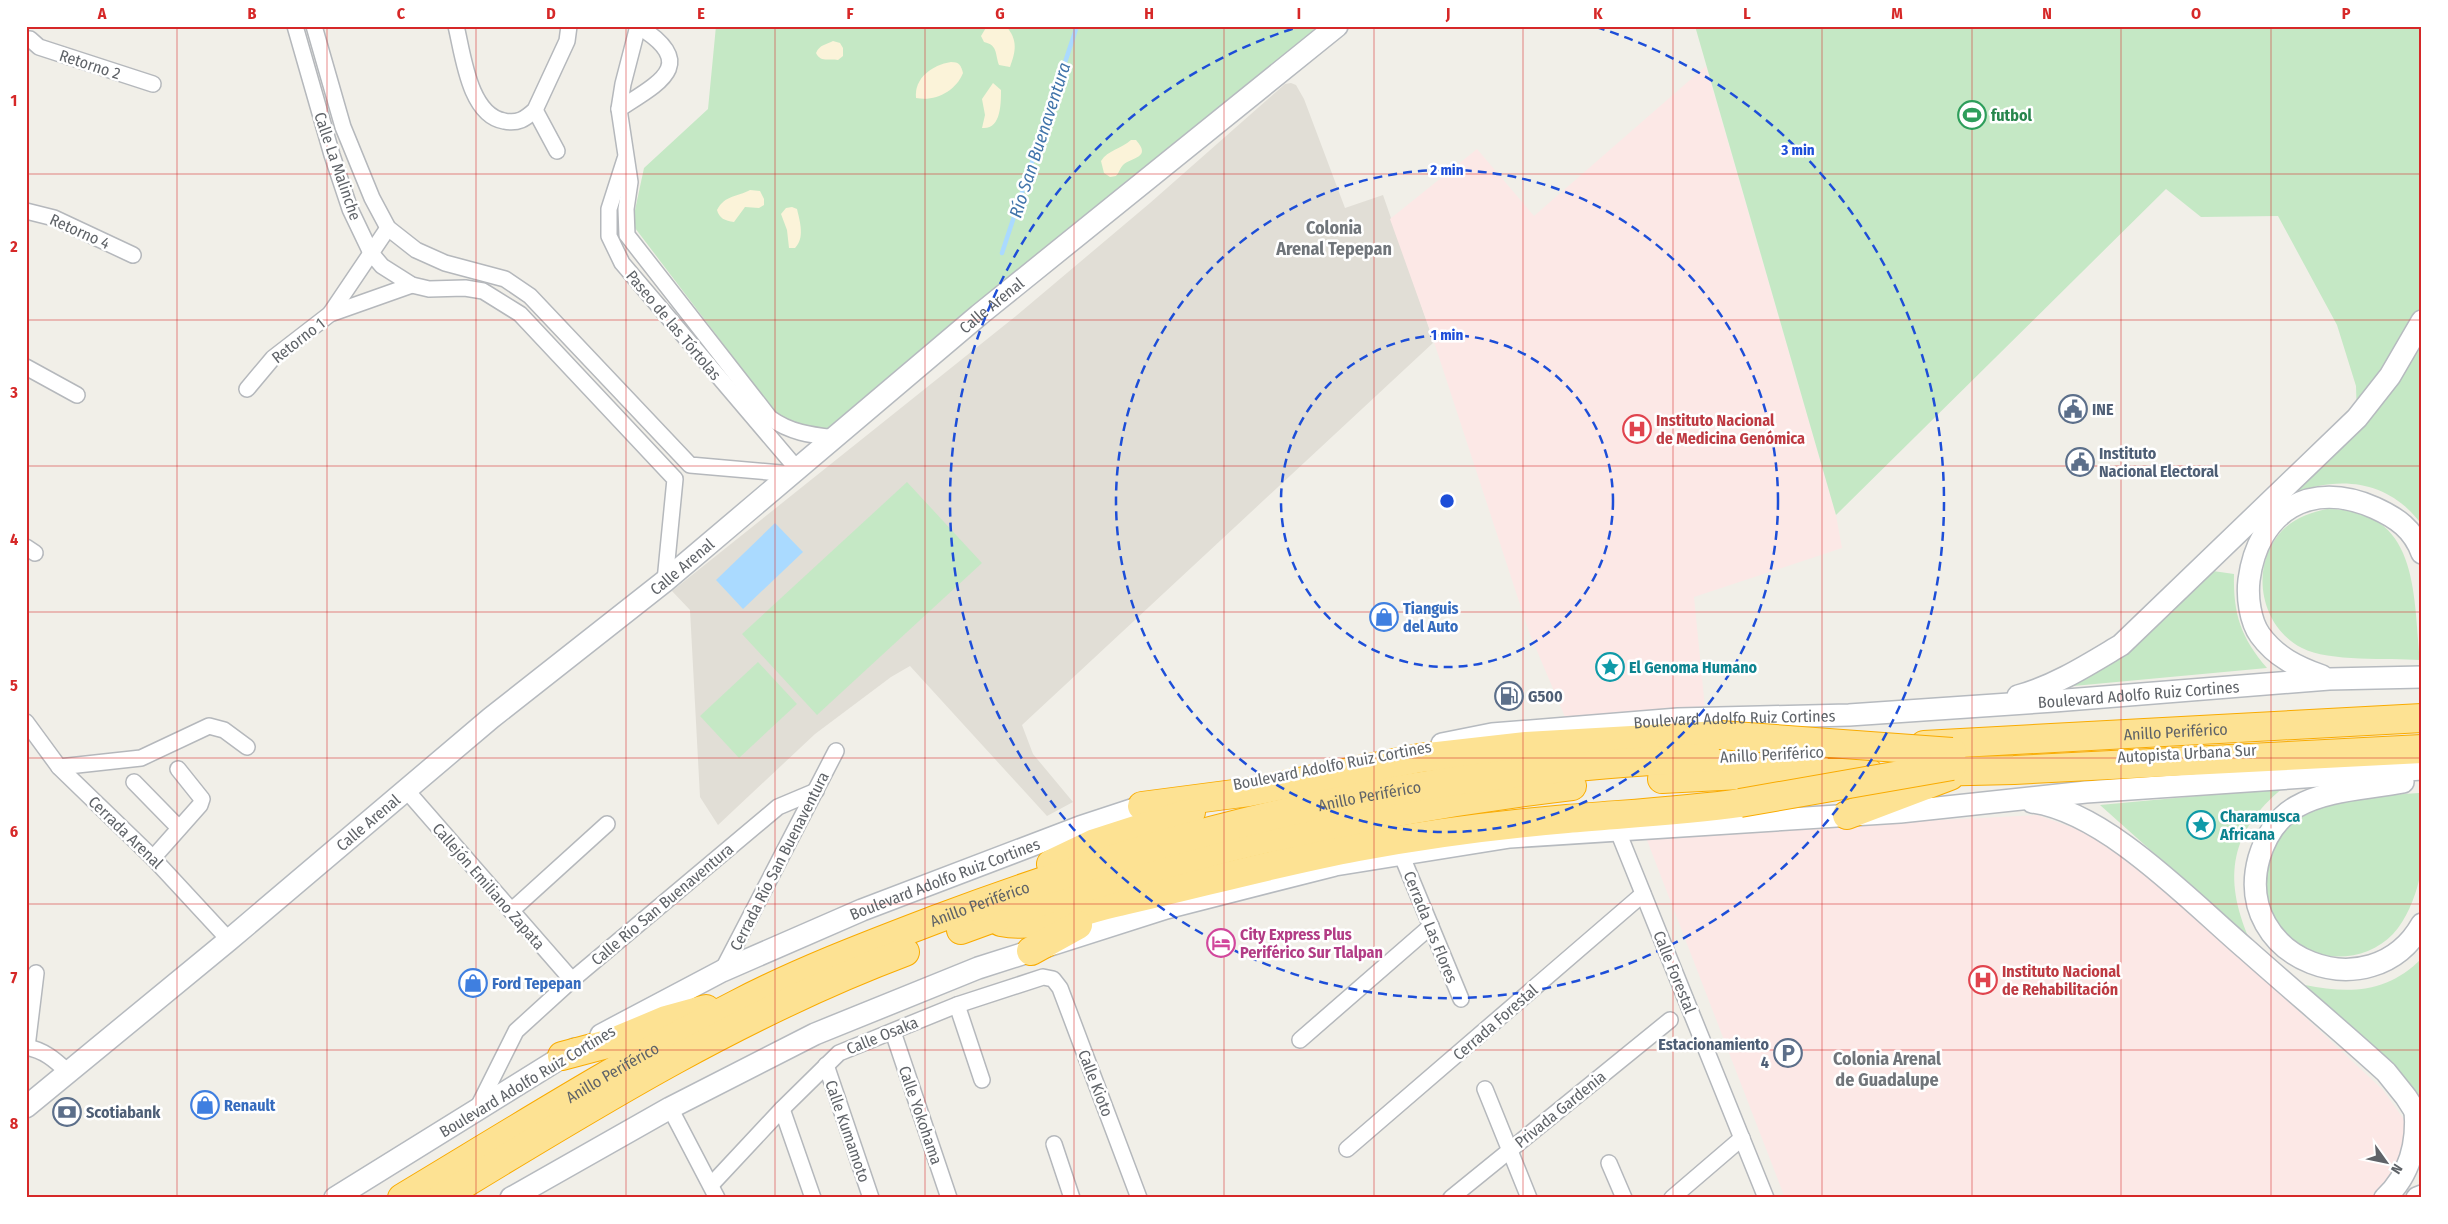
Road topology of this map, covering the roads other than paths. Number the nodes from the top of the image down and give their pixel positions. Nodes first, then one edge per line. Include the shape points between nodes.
1 (295, 26) edge
2 (314, 26) edge
3 (456, 26) edge
4 (569, 26) edge
5 (638, 26) edge
6 (1337, 26) edge
7 (31, 35) edge
8 (152, 84) dead end
9 (619, 109) junction
10 (534, 110) junction
11 (557, 151) dead end
12 (626, 158) junction
13 (26, 211) edge
14 (388, 228) junction
15 (371, 253) junction
16 (133, 255) dead end
17 (412, 285) junction
18 (330, 314) junction
19 (2422, 321) edge
20 (26, 367) edge
21 (247, 389) dead end
22 (77, 395) dead end
23 (662, 436) junction
24 (836, 438) junction
25 (646, 450) junction
26 (690, 465) junction
27 (795, 472) junction
28 (675, 479) junction
29 (2422, 553) edge
30 (2210, 559) junction
31 (2252, 562) junction
32 (665, 581) junction
33 (2422, 678) edge
34 (2329, 679) junction
35 (1986, 706) junction
36 (2422, 718) edge
37 (26, 722) edge
38 (2422, 726) edge
39 (2422, 740) edge
40 (247, 747) dead end
41 (2422, 749) edge
42 (836, 751) dead end
43 (1955, 764) junction
44 (59, 767) junction
45 (178, 769) dead end
46 (2422, 769) edge
47 (2422, 776) edge
48 (134, 782) dead end
49 (816, 790) junction
50 (407, 791) junction
51 (1249, 792) junction
52 (2017, 799) junction
53 (1142, 806) junction
54 (1847, 815) junction
55 (607, 824) dead end
56 (179, 828) junction
57 (1617, 829) junction
58 (1401, 854) junction
59 (153, 858) junction
60 (1154, 894) junction
61 (1643, 894) junction
62 (995, 908) junction
63 (511, 911) junction
64 (2422, 924) edge
65 (1431, 926) junction
66 (229, 940) junction
67 (1031, 951) junction
68 (722, 971) junction
69 (36, 973) dead end
70 (1043, 976) joint
71 (572, 980) junction
72 (1461, 999) dead end
73 (737, 1004) junction
74 (957, 1005) junction
75 (1670, 1020) dead end
76 (893, 1032) junction
77 (1300, 1040) dead end
78 (27, 1047) edge
79 (562, 1056) junction
80 (826, 1065) junction
81 (68, 1072) junction
82 (982, 1080) dead end
83 (1485, 1089) dead end
84 (26, 1107) edge
85 (670, 1108) junction
86 (782, 1109) junction
87 (476, 1111) junction
88 (2418, 1116) edge
89 (1742, 1138) junction
90 (1054, 1144) dead end
91 (1347, 1149) dead end
92 (1510, 1149) junction
93 (1609, 1162) dead end
94 (714, 1191) edge
95 (2422, 1196) edge
96 (335, 1198) edge
97 (402, 1198) edge
98 (441, 1198) edge
99 (511, 1198) edge
100 (813, 1198) edge
101 (871, 1198) edge
102 (949, 1198) edge
103 (1072, 1198) edge
104 (1140, 1198) edge
105 (1451, 1198) edge
106 (1529, 1198) edge
107 (1624, 1198) edge
108 (1672, 1198) edge
109 (1766, 1198) edge
110 (2385, 1198) edge
111 (2417, 1198) edge

1 - 15 street, Calle La Malinche via 350,209
2 - 14 street, Calle La Malinche via 342,127
3 - 10 street via 476,99 489,113 515,123 527,118
4 - 10 street via 567,41
5 - 9 street, Paseo de las Tórtolas
5 - 9 street via 665,46 670,66 654,87
6 - 24 main road, Calle Arenal via 979,315
7 - 8 street, Retorno 2 via 39,47
9 - 12 street, Paseo de las Tórtolas
10 - 11 street
12 - 24 street, Paseo de las Tórtolas via 630,182 627,235 770,418 780,426 801,434
12 - 27 street, Paseo de las Tórtolas via 609,209 609,236 622,263
13 - 16 street, Retorno 4 via 54,218
14 - 15 street, Retorno 1
14 - 23 street, Calle La Malinche via 416,250 445,263 505,279 530,296
15 - 17 street, Calle La Malinche via 382,266
15 - 18 street, Retorno 1
17 - 18 street, Retorno 1
17 - 25 street, Calle La Malinche via 483,291 508,305
18 - 21 street, Retorno 1 via 273,358
19 - 30 main road via 2390,376 2358,418
20 - 22 street
23 - 25 street via 658,447
23 - 26 street, Calle La Malinche
24 - 27 main road, Calle Arenal
25 - 28 street, Calle La Malinche
26 - 27 street
26 - 28 street via 678,468
27 - 32 main road, Calle Arenal
28 - 32 street
29 - 31 main road via 2410,531 2396,517 2344,497 2322,497 2300,502 2272,523 2258,542
30 - 31 main road
30 - 35 main road via 2121,645 2034,692
31 - 34 main road via 2248,589 2251,615 2258,633 2272,650 2296,667
32 - 50 main road, Calle Arenal via 492,718
33 - 34 main road, Boulevard Adolfo Ruiz Cortines
34 - 35 main road, Boulevard Adolfo Ruiz Cortines
35 - 53 main road, Boulevard Adolfo Ruiz Cortines via 1678,719 1492,734 1200,790
36 - 62 highway, Anillo Periférico via 1667,759 1496,776 1390,791 1293,810 1114,859
37 - 44 street, Cerrada Arenal
38 - 43 highway, Autopista Urbana Sur via 2097,742
39 - 43 highway, Autopista Urbana Sur
40 - 44 street via 224,730 209,726 141,758
41 - 43 highway, Anillo Periférico
42 - 49 street, Cerrada Río San Buenaventura
43 - 51 highway, bridge via 1720,735 1526,746 1420,758
43 - 54 highway
43 - 60 highway, bridge via 1704,808 1518,823 1404,839 1298,859
43 - 62 highway, Anillo Periférico via 1582,785 1436,804 1246,842
44 - 59 street, Cerrada Arenal
45 - 56 street via 202,799 200,806
46 - 52 main road
47 - 64 main road via 2320,797 2295,808 2278,823 2266,841 2258,863 2256,886 2263,919 2281,945 2306,962 2332,968 2352,969 2381,963 2408,944
48 - 56 street
49 - 68 street, Cerrada Río San Buenaventura
49 - 71 street, Calle Río San Buenaventura via 778,807
50 - 63 street, Callejón Emiliano Zapata
50 - 66 main road, Calle Arenal
51 - 53 highway
51 - 62 highway via 1094,843 1049,865
52 - 54 main road
52 - 88 main road via 2045,805 2090,823 2151,866 2380,1067
53 - 68 main road, Boulevard Adolfo Ruiz Cortines via 862,910
54 - 57 main road
55 - 63 street
56 - 59 street
57 - 58 main road via 1510,837
57 - 61 street, Calle Forestal
58 - 65 street, Cerrada Las Flores
58 - 67 main road via 1335,865 1166,908
59 - 66 street, Cerrada Arenal
60 - 62 highway via 1040,924 1016,924
60 - 67 highway via 1071,928
61 - 89 street, Calle Forestal
61 - 91 street, Cerrada Forestal
62 - 73 highway, Anillo Periférico via 850,952
62 - 98 highway, Anillo Periférico via 787,1002 629,1085
63 - 71 street, Callejón Emiliano Zapata
65 - 72 street, Cerrada Las Flores
65 - 77 street
66 - 81 main road, Calle Arenal
67 - 85 main road via 978,968 815,1034
68 - 79 main road, Boulevard Adolfo Ruiz Cortines
69 - 78 street
70 - 74 street, Calle Osaka
70 - 104 street, Calle Kioto via 1053,979 1060,988
71 - 87 street, Calle Río San Buenaventura via 516,1031
73 - 79 highway via 688,1013 611,1043
73 - 97 highway, Anillo Periférico via 574,1094
74 - 76 street, Calle Osaka
74 - 82 street
75 - 92 street, Privada Gardenia
76 - 80 street, Calle Osaka via 839,1053
76 - 102 street, Calle Yokohama
78 - 81 street via 50,1056
79 - 87 main road, Boulevard Adolfo Ruiz Cortines
80 - 86 street, Calle Osaka
80 - 101 street, Calle Kumamoto
81 - 84 main road, Calle Arenal
83 - 92 street
85 - 94 street
85 - 99 main road
86 - 94 street, Calle Osaka
86 - 100 street
87 - 96 main road, Boulevard Adolfo Ruiz Cortines
88 - 110 main road via 2409,1162 2397,1185
89 - 108 street
89 - 109 street, Calle Forestal
90 - 103 street
92 - 105 street, Privada Gardenia
92 - 106 street
93 - 107 street
95 - 111 main road

